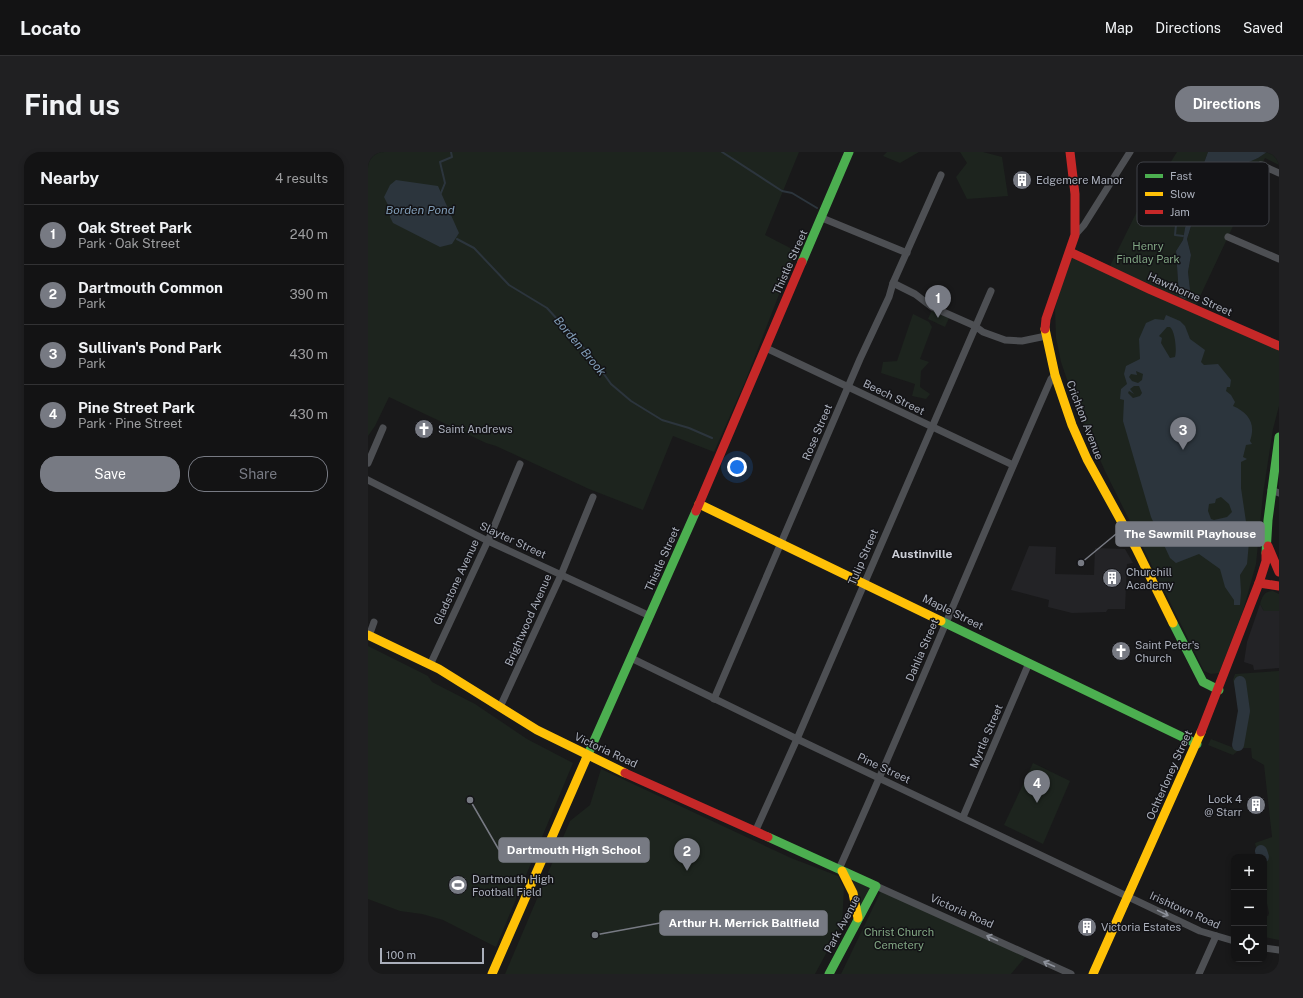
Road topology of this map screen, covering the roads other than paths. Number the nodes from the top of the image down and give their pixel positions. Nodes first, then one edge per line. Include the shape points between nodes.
1 (849, 152) edge
2 (1070, 152) edge
3 (1130, 152) edge
4 (1269, 168) edge
5 (1279, 173) edge
6 (941, 175) dead end
7 (822, 218) junction
8 (1075, 235) junction
9 (1228, 237) dead end
10 (1070, 252) junction
11 (907, 253) junction
12 (1279, 260) edge
13 (893, 283) junction
14 (991, 291) dead end
15 (975, 326) junction
16 (1046, 336) junction
17 (1279, 346) edge
18 (766, 348) junction
19 (1055, 375) junction
20 (848, 387) junction
21 (931, 427) junction
22 (383, 428) dead end
23 (1279, 437) edge
24 (368, 463) edge
25 (520, 464) dead end
26 (1013, 465) junction
27 (368, 480) edge
28 (1275, 492) edge
29 (593, 498) dead end
30 (699, 504) junction
31 (488, 541) junction
32 (782, 543) junction
33 (1268, 546) junction
34 (1279, 572) edge
35 (561, 575) junction
36 (864, 582) junction
37 (1259, 583) junction
38 (1279, 586) edge
39 (650, 616) junction
40 (374, 622) dead end
41 (946, 622) junction
42 (369, 636) edge
43 (631, 658) junction
44 (1029, 663) junction
45 (430, 665) junction
46 (1219, 690) junction
47 (714, 699) junction
48 (500, 707) junction
49 (797, 739) junction
50 (1197, 744) junction
51 (587, 756) junction
52 (880, 778) junction
53 (962, 817) junction
54 (755, 832) junction
55 (841, 870) junction
56 (876, 886) junction
57 (1128, 896) junction
58 (858, 918) junction
59 (1216, 936) junction
60 (1231, 940) edge
61 (1267, 948) edge
62 (1279, 950) edge
63 (492, 974) edge
64 (829, 974) edge
65 (1071, 974) edge
66 (1093, 974) edge
67 (1199, 974) edge

1 - 7 main road, Thistle Street
2 - 8 main road, Crichton Avenue via 1075,194
3 - 8 street
4 - 5 street
6 - 11 street, Rose Street
7 - 11 street
7 - 18 main road, Thistle Street
8 - 10 main road, Crichton Avenue
9 - 12 street
10 - 16 main road, Crichton Avenue via 1046,319
10 - 17 main road, Hawthorne Street
11 - 13 street, Rose Street
13 - 15 street via 915,294 932,307
13 - 20 street, Rose Street
14 - 15 street, Tulip Street
15 - 16 street via 983,332 1005,340 1022,341
15 - 21 street, Tulip Street
16 - 19 main road, Crichton Avenue
18 - 20 street, Beech Street
18 - 30 main road, Thistle Street
19 - 26 street, Dahlia Street
19 - 46 main road, Crichton Avenue via 1087,460 1136,548 1199,676 1203,682
20 - 21 street, Beech Street
20 - 32 street, Rose Street
21 - 26 street, Beech Street
21 - 36 street, Tulip Street
22 - 24 street
23 - 28 main road
25 - 31 street, Gladstone Avenue
26 - 41 street, Dahlia Street
27 - 31 street, Slayter Street
28 - 33 main road via 1268,520
29 - 35 street, Brightwood Avenue
30 - 32 main road, Maple Street
30 - 39 main road, Thistle Street
31 - 35 street, Slayter Street
31 - 45 street, Gladstone Avenue
32 - 36 main road, Maple Street
32 - 47 street, Rose Street
33 - 34 main road
33 - 37 main road, Ochterloney Street
35 - 39 street, Slayter Street
35 - 48 street, Brightwood Avenue
36 - 41 main road, Maple Street
36 - 49 street, Tulip Street
37 - 38 main road
37 - 46 main road, Ochterloney Street
39 - 43 main road, Thistle Street
40 - 42 street
41 - 44 main road, Maple Street
41 - 52 street, Dahlia Street
42 - 45 main road, Victoria Road
43 - 47 street, Pine Street
43 - 51 main road, Thistle Street
44 - 50 main road, Maple Street
44 - 53 street, Myrtle Street
45 - 48 main road, Victoria Road
46 - 50 main road, Ochterloney Street
47 - 49 street, Pine Street
48 - 51 main road, Victoria Road
49 - 52 street, Pine Street
49 - 54 street, Tulip Street
50 - 57 main road, Ochterloney Street
51 - 54 main road, Victoria Road
51 - 63 main road, Thistle Street
52 - 53 street, Pine Street
52 - 55 street, Dahlia Street
53 - 57 street, Pine Street
54 - 55 main road, Victoria Road
55 - 56 main road, Victoria Road
55 - 58 main road via 855,896
56 - 58 main road, Park Avenue
65 -> 56 street, Victoria Road
57 -> 59 street, Irishtown Road via 1200,931
57 - 66 main road, Ochterloney Street
58 - 64 main road, Park Avenue
59 - 60 street, Irishtown Road
59 - 67 street
61 - 62 street

